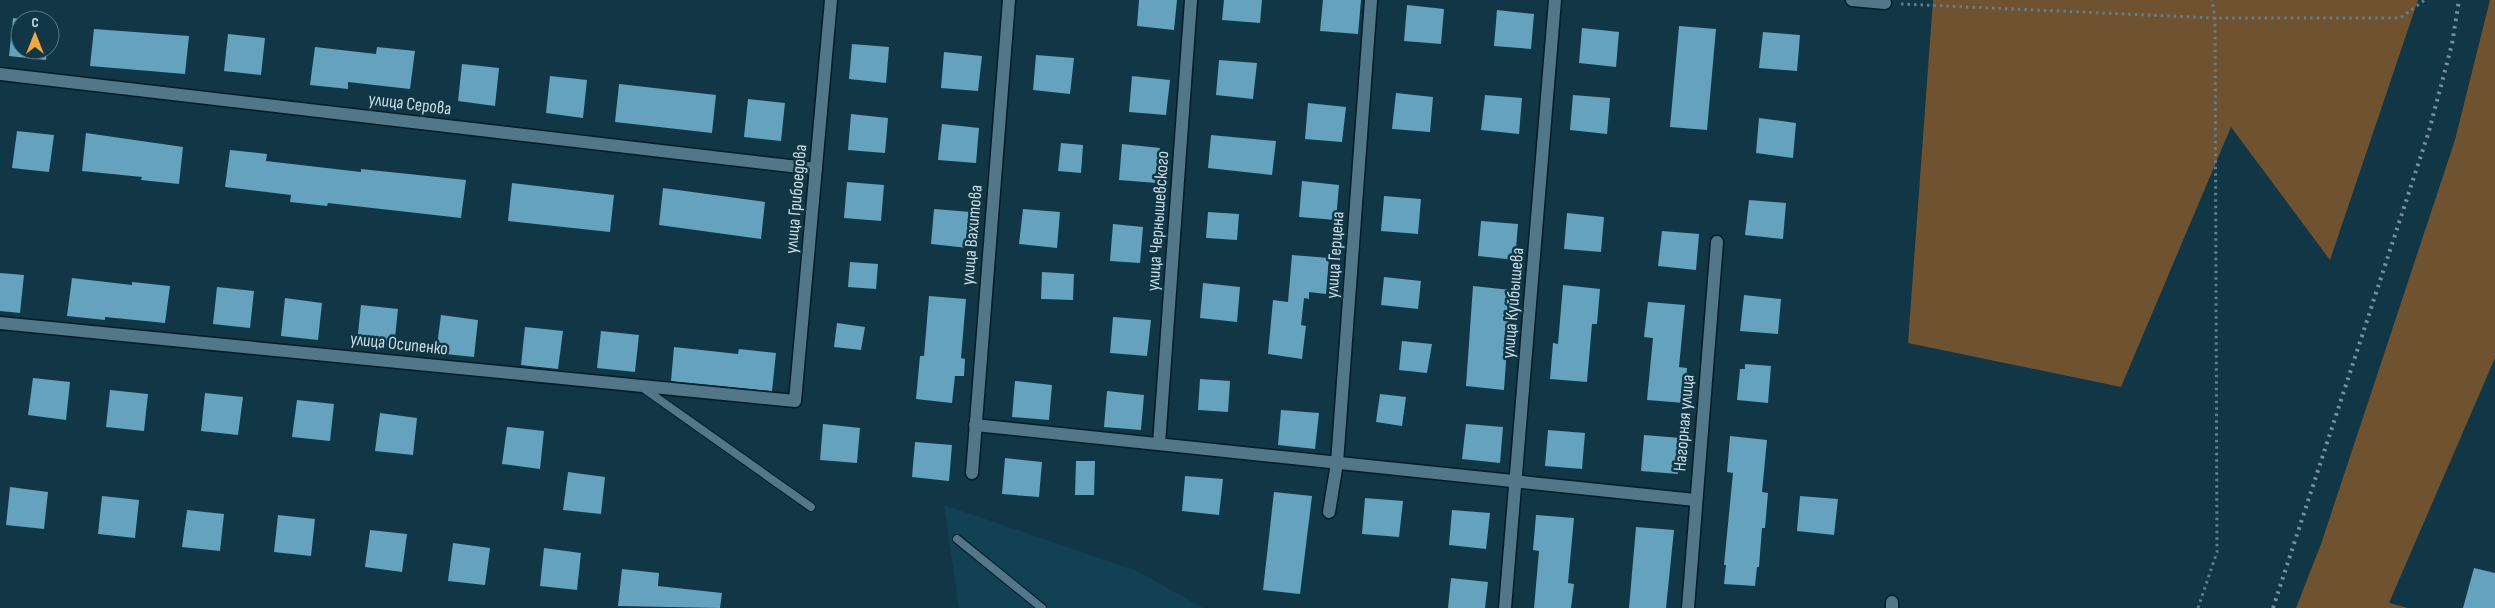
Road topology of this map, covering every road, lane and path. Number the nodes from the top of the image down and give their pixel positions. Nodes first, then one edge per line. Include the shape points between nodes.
1 (832, 0) edge
2 (1009, 0) edge
3 (1191, 0) edge
4 (1371, 0) edge
5 (1555, 0) edge
6 (1852, 0) edge
7 (2212, 0) edge
8 (2425, 0) edge
9 (1885, 3) joint
10 (2215, 18) junction
11 (0, 74) edge
12 (816, 169) junction
13 (1717, 242) dead end
14 (0, 323) edge
15 (643, 388) junction
16 (795, 401) joint
17 (974, 425) junction
18 (1159, 444) junction
19 (1337, 463) junction
20 (972, 473) dead end
21 (1516, 482) junction
22 (1695, 500) junction
23 (811, 507) dead end
24 (1329, 512) dead end
25 (957, 539) dead end
26 (1042, 608) edge
27 (1504, 608) edge
28 (1688, 608) edge
29 (2198, 608) edge

1 - 12 street, улица Грибоедова
2 - 17 street, улица Вахитова
3 - 18 street, улица Чернышевского
4 - 19 street, улица Герцена
5 - 21 street, улица Куйбышева
6 - 9 street
7 - 10 path
8 - 10 path via 2400,18
9 - 10 path
10 - 29 path via 2217,552
11 - 12 street, улица Серова
12 - 16 street, улица Грибоедова
13 - 22 street, Нагорная улица
14 - 15 street, улица Осипенко
15 - 16 street, улица Осипенко
15 - 23 lane
17 - 18 street
17 - 20 street, улица Вахитова
18 - 19 street
19 - 21 street
19 - 24 street, улица Герцена
21 - 22 street
21 - 27 street, улица Куйбышева
22 - 28 street, Нагорная улица
25 - 26 lane

